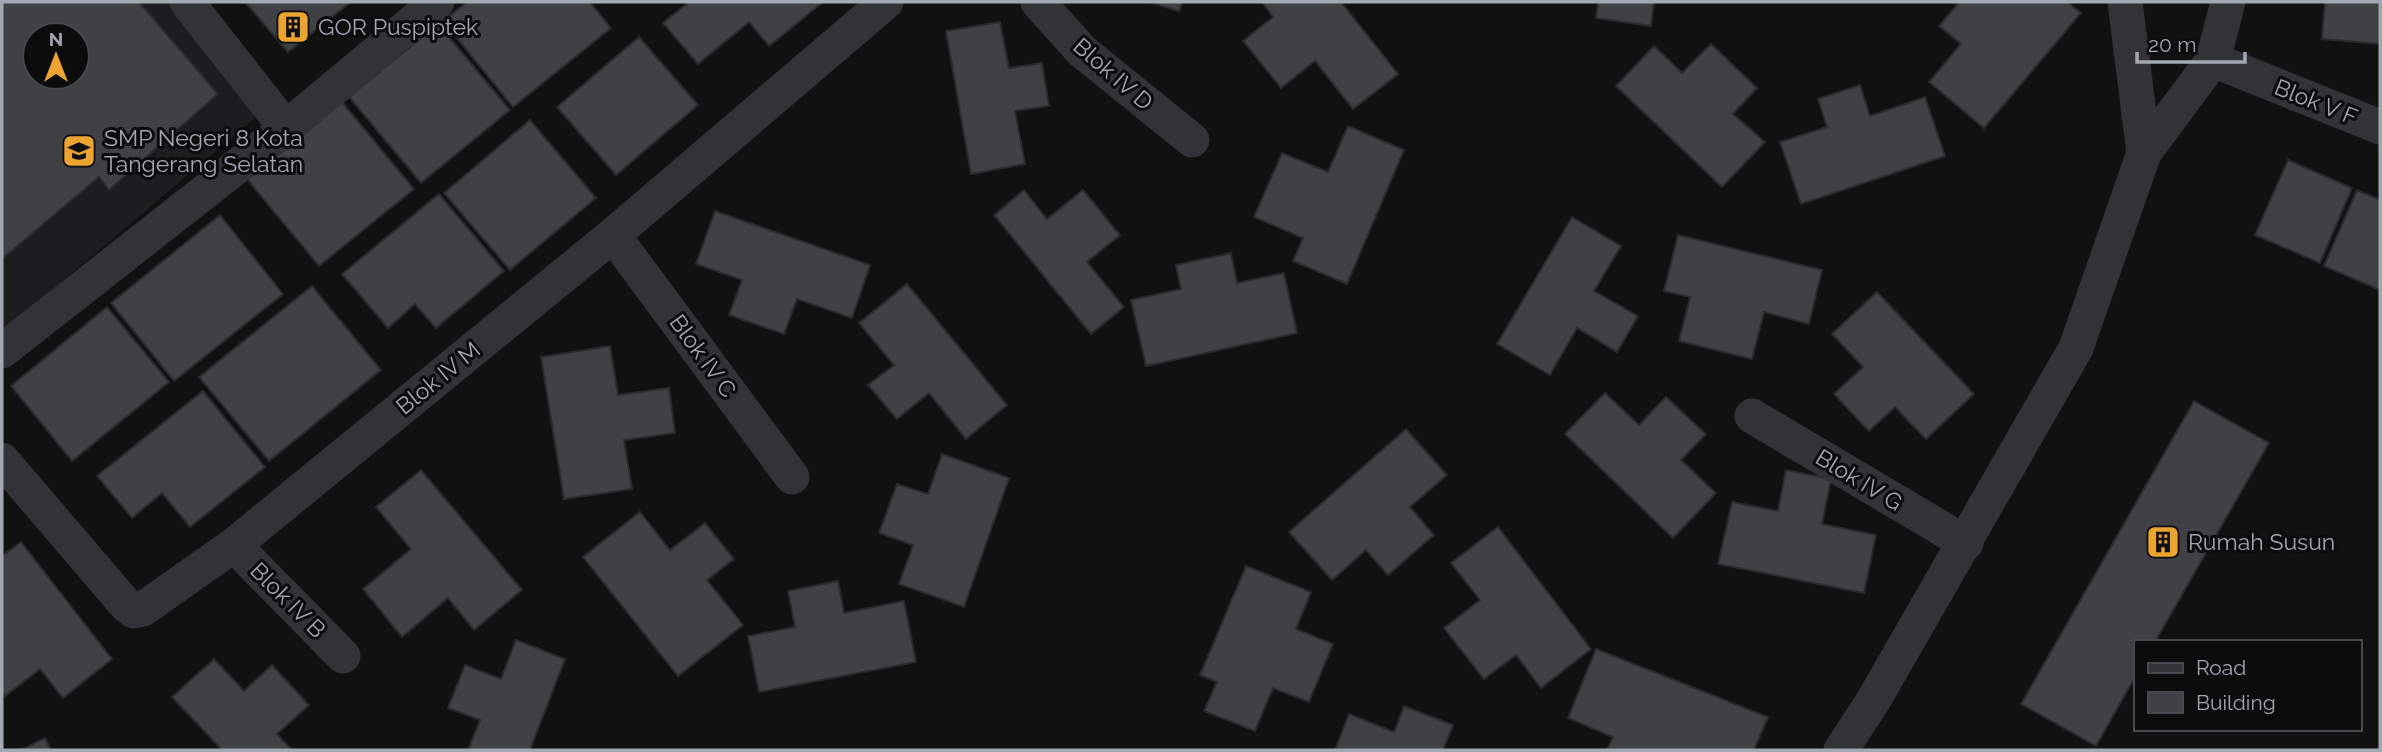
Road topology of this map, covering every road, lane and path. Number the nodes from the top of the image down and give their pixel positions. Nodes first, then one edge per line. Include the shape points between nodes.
1 (187, 2) edge
2 (437, 2) edge
3 (886, 2) edge
4 (1038, 2) edge
5 (2125, 2) edge
6 (2228, 2) edge
7 (2213, 60) junction
8 (2380, 127) edge
9 (286, 128) junction
10 (1192, 140) dead end
11 (2144, 153) junction
12 (613, 235) junction
13 (2, 351) edge
14 (1752, 416) dead end
15 (2, 460) edge
16 (792, 477) dead end
17 (1966, 543) junction
18 (234, 545) junction
19 (343, 656) dead end
20 (1841, 750) edge

1 - 9 street
2 - 9 street
3 - 12 street, Blok IV M
4 - 10 street, Blok IV D via 1082,51
5 - 11 street
6 - 7 street
7 - 8 street, Blok V F
7 - 11 street
9 - 13 street
11 - 17 street via 2076,348
12 - 16 street, Blok IV C
12 - 18 street, Blok IV M
14 - 17 street, Blok IV G
15 - 18 street, Blok IV M via 134,611
17 - 20 street
18 - 19 street, Blok IV B

